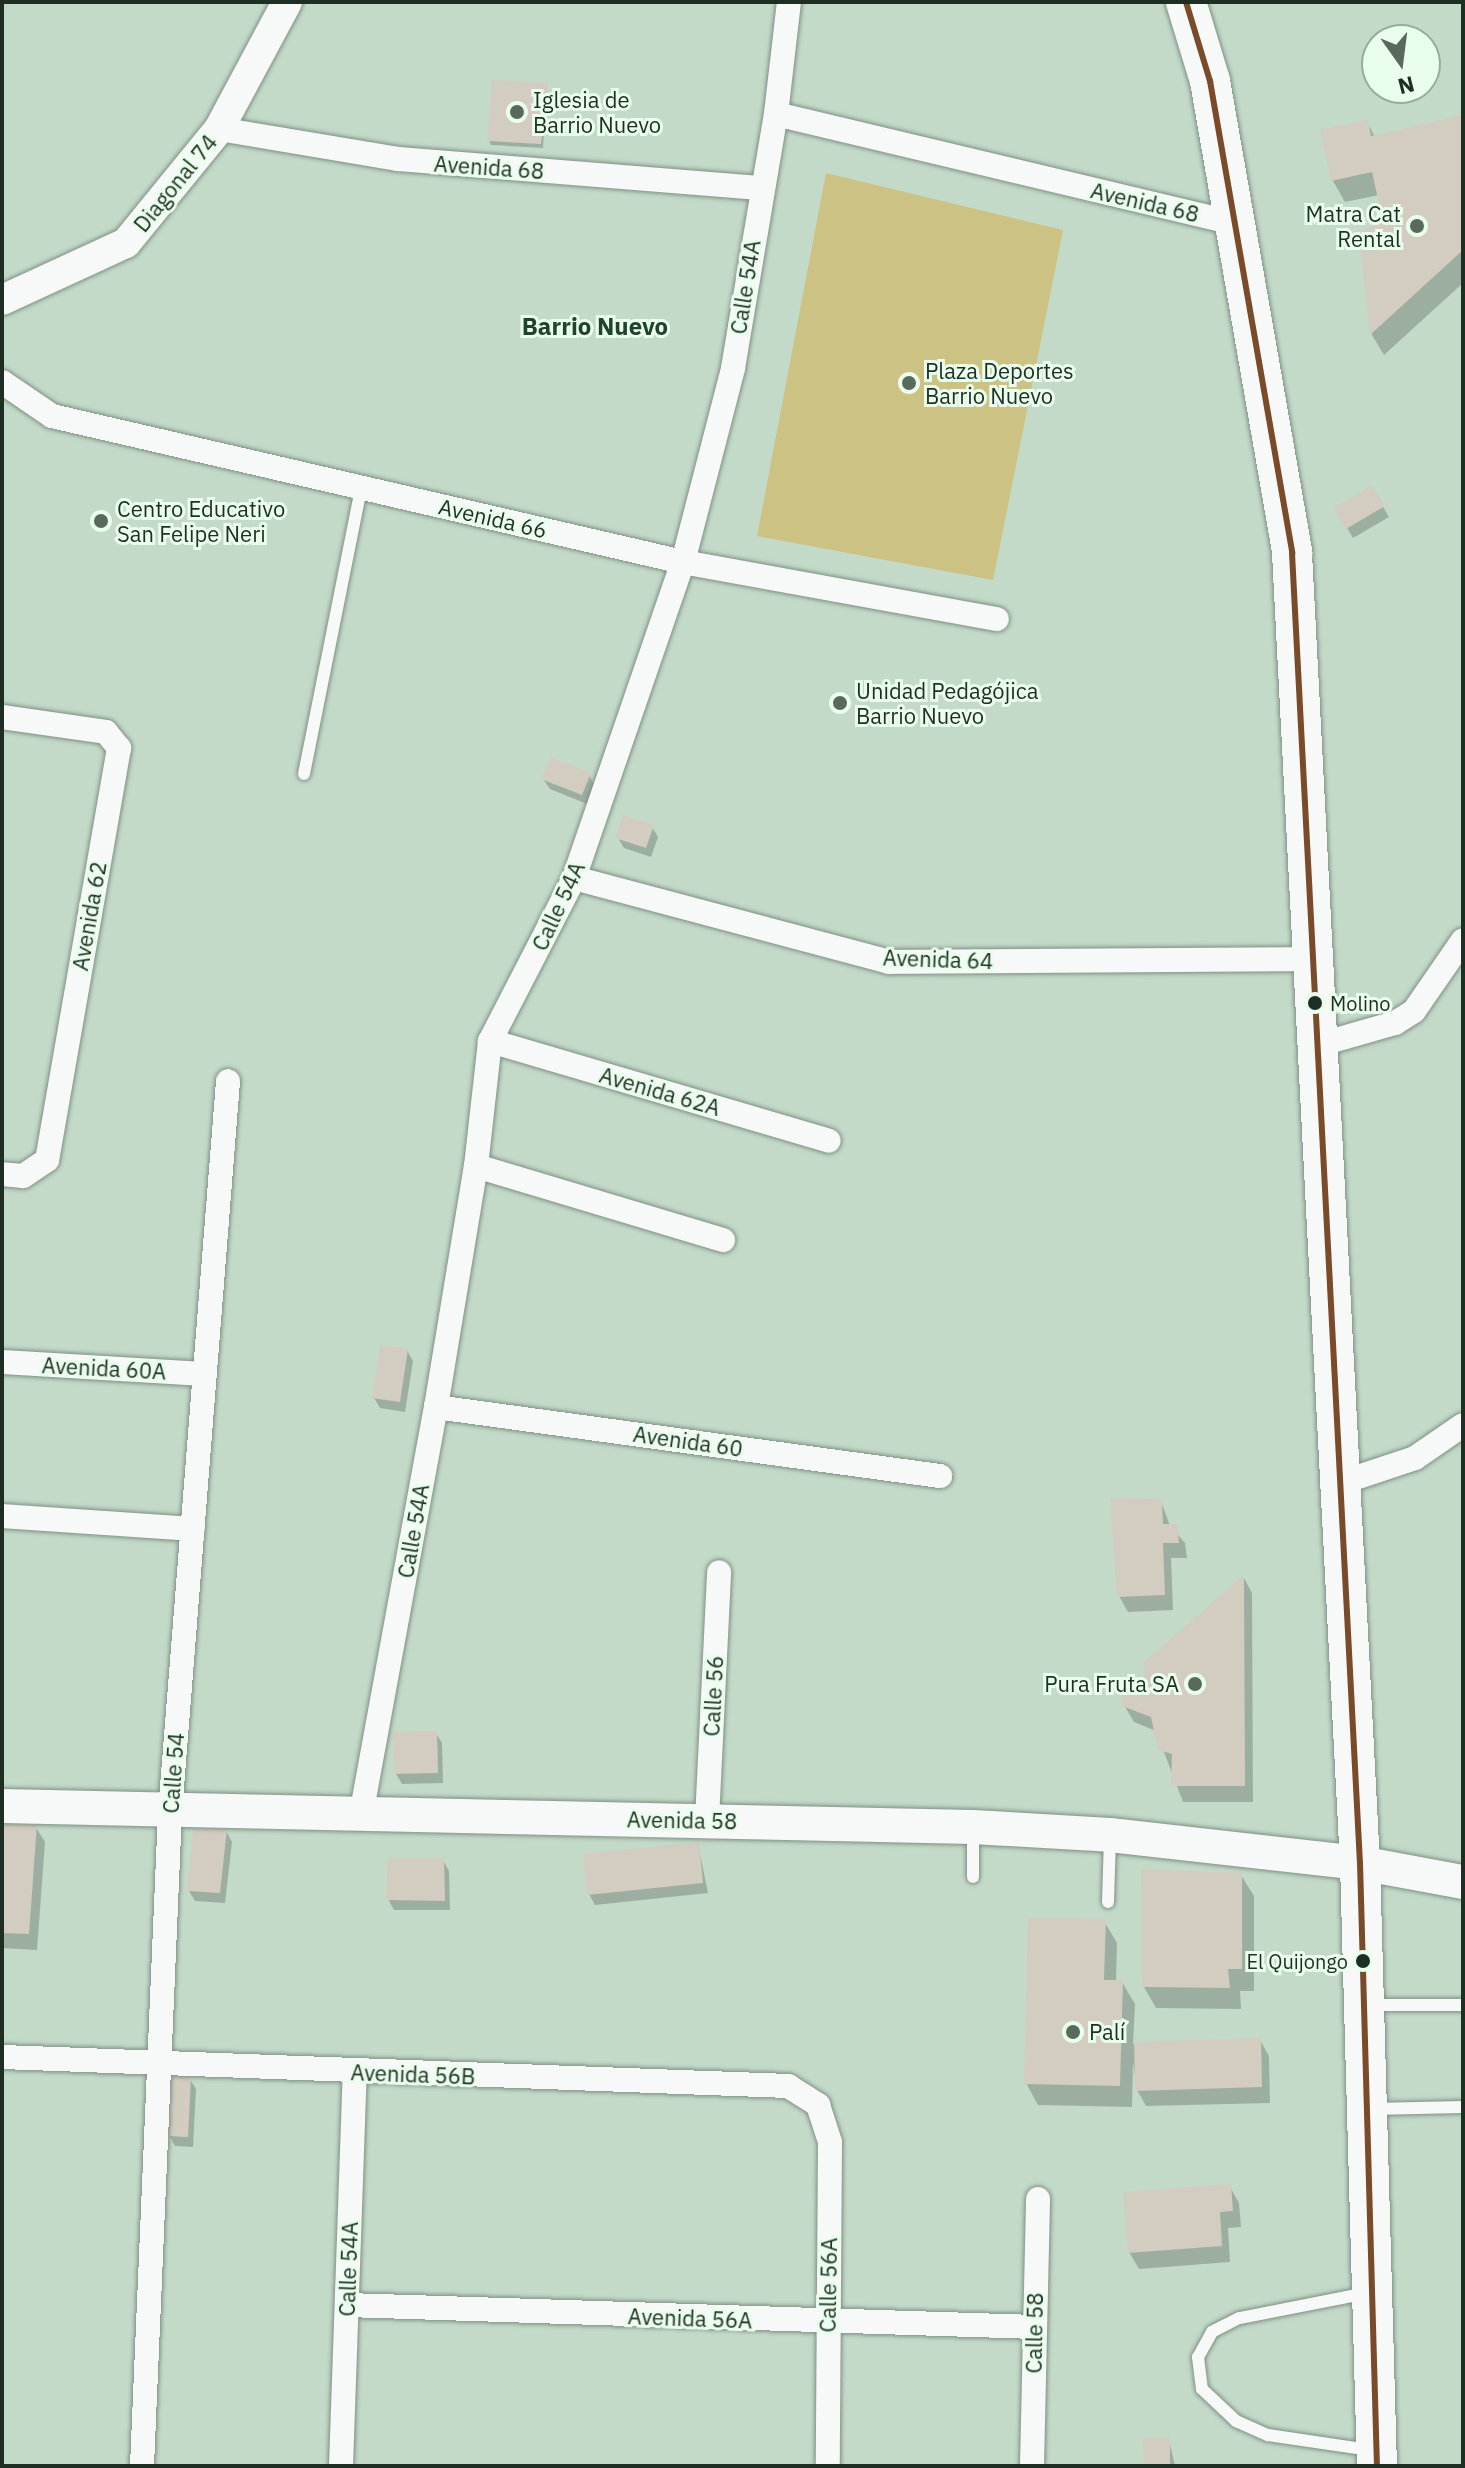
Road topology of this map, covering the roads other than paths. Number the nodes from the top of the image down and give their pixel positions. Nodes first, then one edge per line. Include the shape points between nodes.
1 (287, 2) edge
2 (789, 2) edge
3 (1186, 2) edge
4 (776, 114) junction
5 (219, 129) junction
6 (760, 188) junction
7 (1234, 223) junction
8 (2, 300) edge
9 (2, 382) edge
10 (361, 488) junction
11 (683, 562) junction
12 (997, 619) dead end
13 (2, 717) edge
14 (304, 774) dead end
15 (574, 878) junction
16 (1463, 940) edge
17 (1312, 959) junction
18 (490, 1041) junction
19 (1318, 1045) junction
20 (228, 1081) dead end
21 (829, 1141) dead end
22 (476, 1166) junction
23 (2, 1174) edge
24 (723, 1240) dead end
25 (2, 1362) edge
26 (205, 1374) junction
27 (436, 1407) junction
28 (1463, 1425) edge
29 (940, 1476) dead end
30 (1337, 1484) junction
31 (2, 1516) edge
32 (193, 1529) junction
33 (719, 1572) dead end
34 (2, 1806) edge
35 (170, 1812) junction
36 (361, 1815) junction
37 (707, 1820) junction
38 (973, 1827) junction
39 (1110, 1835) junction
40 (1360, 1863) junction
41 (973, 1877) dead end
42 (1463, 1882) edge
43 (1108, 1902) dead end
44 (1365, 2005) junction
45 (1463, 2005) edge
46 (2, 2057) edge
47 (159, 2064) junction
48 (355, 2072) junction
49 (818, 2105) joint
50 (1463, 2107) edge
51 (1369, 2109) junction
52 (1038, 2199) dead end
53 (1373, 2293) junction
54 (347, 2305) junction
55 (828, 2323) junction
56 (1034, 2327) junction
57 (1376, 2458) edge
58 (142, 2466) edge
59 (341, 2466) edge
60 (828, 2466) edge
61 (1032, 2466) edge

1 - 5 street, Diagonal 74
2 - 4 street, Calle 54A
3 - 7 highway via 1210,81
4 - 6 street, Calle 54A
4 - 7 street, Avenida 68
5 - 6 street, Avenida 68 via 398,159
5 - 8 street, Diagonal 74 via 126,243
6 - 11 street, Calle 54A via 733,368
7 - 17 highway via 1292,553
9 - 10 street, Avenida 66 via 52,416
10 - 11 street, Avenida 66
10 - 14 lane
11 - 12 street, Avenida 66
11 - 15 street, Calle 54A
13 - 23 street, Avenida 62 via 106,732 119,748 47,1160 23,1176
15 - 17 street, Avenida 64 via 889,962
15 - 18 street, Calle 54A
16 - 19 street via 1414,1011 1395,1023
17 - 19 highway
18 - 21 street, Avenida 62A
18 - 22 street, Calle 54A
19 - 30 highway
20 - 26 street, Calle 54
22 - 24 street
22 - 27 street, Calle 54A
25 - 26 street, Avenida 60A
26 - 32 street, Calle 54
27 - 29 street, Avenida 60
27 - 36 street, Calle 54A
28 - 30 street via 1415,1458
30 - 40 highway
31 - 32 street
32 - 35 street, Calle 54
33 - 37 street, Calle 56
34 - 35 main road, Avenida 58
35 - 36 main road, Avenida 58
35 - 47 street, Calle 54
36 - 37 main road, Avenida 58
37 - 38 main road, Avenida 58
38 - 39 main road, Avenida 58
38 - 41 lane
39 - 40 main road, Avenida 58
39 - 43 lane
40 - 42 main road, Avenida 58
40 - 44 highway
44 - 45 lane
44 - 51 highway
46 - 47 street, Avenida 56B
47 - 48 street, Avenida 56B
47 - 58 street, Calle 54
48 - 49 street, Avenida 56B via 788,2086
48 - 54 street, Calle 54A
49 - 55 street, Calle 56A via 830,2142
50 - 51 lane
51 - 53 highway
52 - 56 street, Calle 58
53 - 57 highway
53 - 57 lane via 1239,2318 1212,2332 1198,2357 1202,2389 1236,2421 1268,2435
54 - 55 street, Avenida 56A
54 - 59 street, Calle 54A
55 - 56 street, Avenida 56A
55 - 60 street, Calle 56A
56 - 61 street, Calle 58

